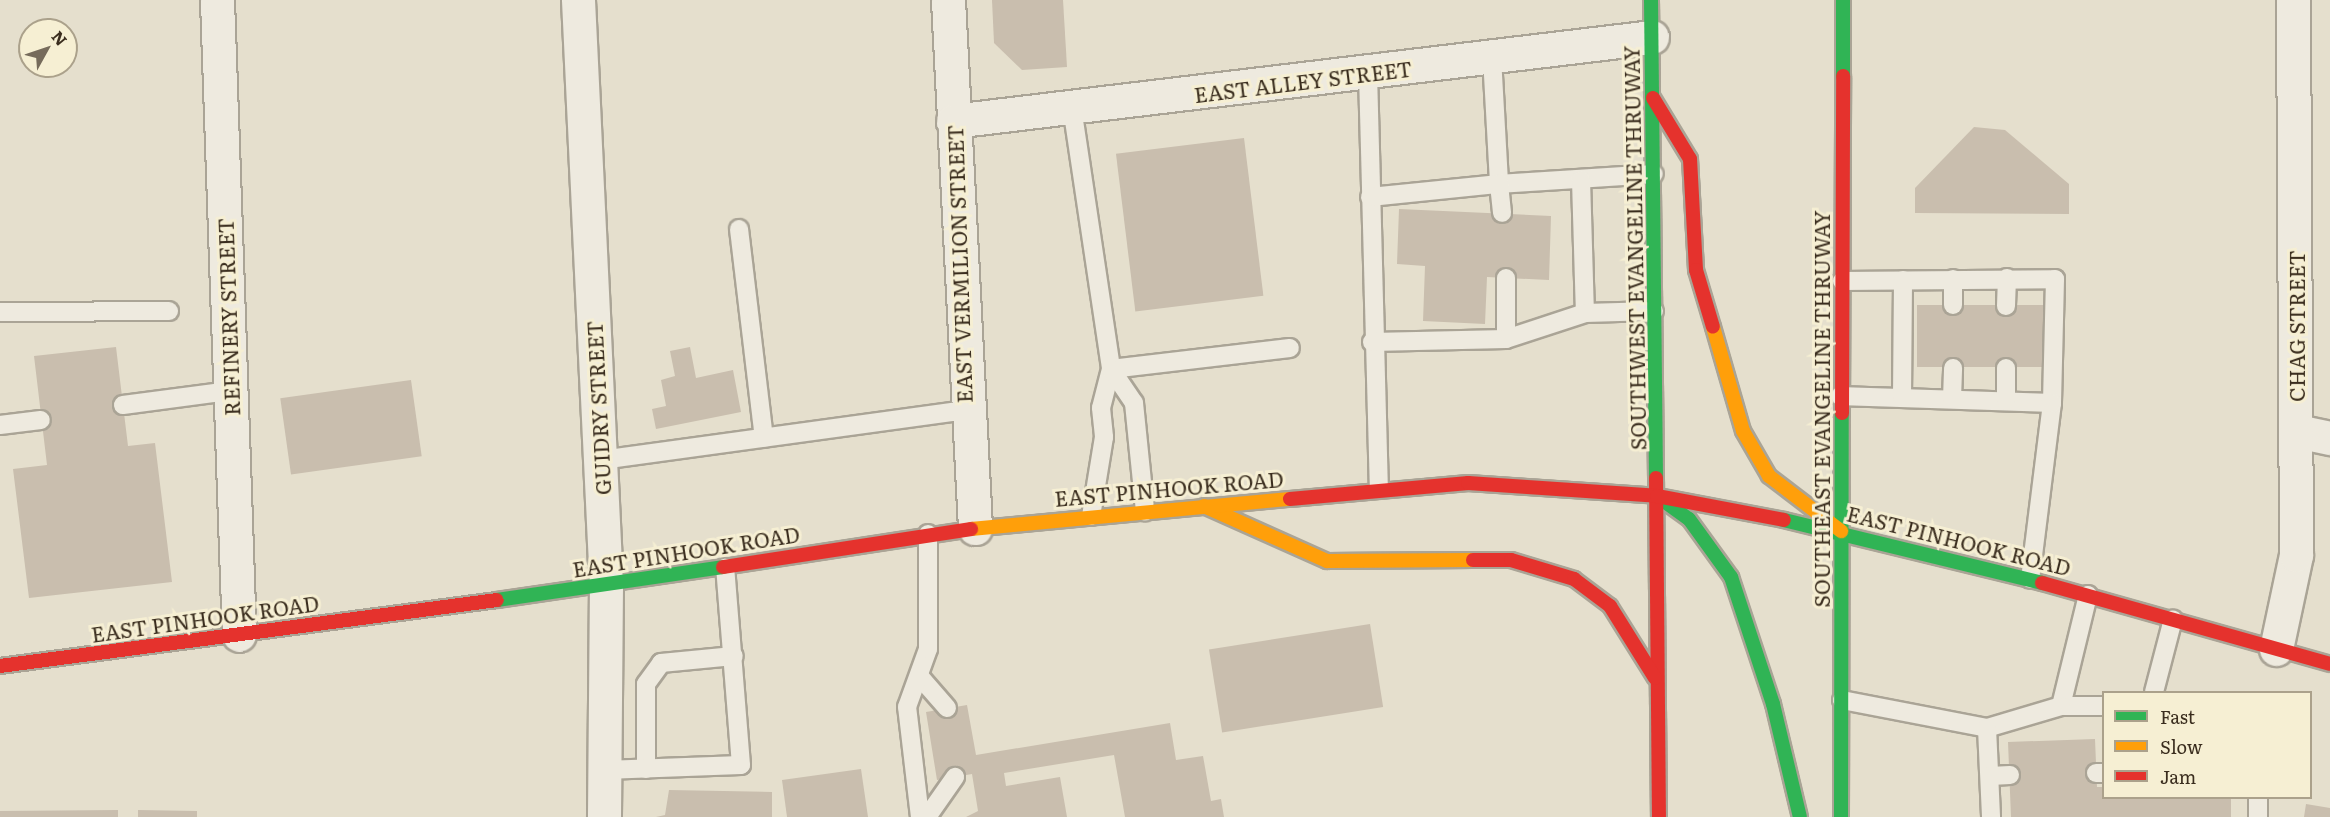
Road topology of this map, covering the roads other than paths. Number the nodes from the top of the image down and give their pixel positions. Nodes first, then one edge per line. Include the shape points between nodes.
1 (217, 0) edge
2 (578, 0) edge
3 (948, 0) edge
4 (1651, 0) edge
5 (1843, 0) edge
6 (2293, 0) edge
7 (1652, 37) junction
8 (1492, 57) junction
9 (1368, 73) junction
10 (1653, 97) junction
11 (1072, 107) junction
12 (953, 121) junction
13 (1654, 174) junction
14 (1581, 180) junction
15 (1499, 184) junction
16 (1370, 197) junction
17 (1502, 213) dead end
18 (739, 229) dead end
19 (1506, 278) dead end
20 (2007, 278) junction
21 (1953, 279) junction
22 (1902, 280) junction
23 (1842, 281) junction
24 (1953, 305) dead end
25 (2006, 306) dead end
26 (169, 311) dead end
27 (1654, 311) junction
28 (0, 312) edge
29 (1585, 313) junction
30 (1506, 339) junction
31 (1372, 342) junction
32 (1290, 348) dead end
33 (1953, 368) dead end
34 (2007, 368) dead end
35 (1111, 369) junction
36 (230, 391) junction
37 (1840, 396) junction
38 (1902, 397) junction
39 (1953, 399) junction
40 (2006, 401) junction
41 (2052, 403) junction
42 (123, 405) dead end
43 (965, 410) junction
44 (42, 420) dead end
45 (0, 425) edge
46 (2297, 431) junction
47 (764, 438) junction
48 (2330, 438) edge
49 (601, 459) junction
50 (1378, 488) junction
51 (1657, 496) junction
52 (1204, 506) junction
53 (1145, 511) junction
54 (1091, 516) junction
55 (975, 528) junction
56 (1841, 531) junction
57 (928, 534) junction
58 (724, 568) junction
59 (2030, 579) junction
60 (606, 585) junction
61 (2088, 595) junction
62 (2173, 619) junction
63 (239, 635) junction
64 (2276, 649) junction
65 (734, 656) junction
66 (2330, 664) edge
67 (0, 666) edge
68 (920, 676) junction
69 (1655, 678) junction
70 (2155, 691) edge
71 (1842, 700) junction
72 (2061, 705) junction
73 (2102, 706) edge
74 (947, 708) dead end
75 (1987, 728) junction
76 (604, 770) junction
77 (646, 770) junction
78 (2010, 775) dead end
79 (1990, 776) junction
80 (954, 777) dead end
81 (2258, 799) edge
82 (604, 817) edge
83 (920, 817) edge
84 (927, 817) edge
85 (1659, 817) edge
86 (1800, 817) edge
87 (1841, 817) edge
88 (1991, 817) edge
89 (2258, 817) edge

1 - 36 street, REFINERY STREET
2 - 49 street, GUIDRY STREET
3 - 12 street, EAST VERMILION STREET
4 - 7 main road, SOUTHWEST EVANGELINE THRUWAY
5 - 23 main road, SOUTHEAST EVANGELINE THRUWAY
6 - 46 street, CHAG STREET
7 - 8 street, EAST ALLEY STREET
7 - 10 main road, SOUTHWEST EVANGELINE THRUWAY
8 - 9 street, EAST ALLEY STREET
8 - 15 lane
9 - 11 street, EAST ALLEY STREET
9 - 16 lane
10 - 13 main road, SOUTHWEST EVANGELINE THRUWAY
10 - 56 main road via 1690,159 1696,270 1743,431 1769,476
11 - 12 street, EAST ALLEY STREET
11 - 35 lane
12 - 43 street, EAST VERMILION STREET
13 - 14 lane
13 - 27 main road, SOUTHWEST EVANGELINE THRUWAY
14 - 15 lane
14 - 29 lane
15 - 16 lane
15 - 17 lane
16 - 31 lane
18 - 47 lane
19 - 30 lane
20 - 21 lane
20 - 25 lane
20 - 41 lane via 2055,279
21 - 22 lane
21 - 24 lane
22 - 23 lane
22 - 38 lane
23 - 37 main road, SOUTHEAST EVANGELINE THRUWAY
26 - 28 lane
27 - 29 lane
27 - 51 main road, SOUTHWEST EVANGELINE THRUWAY
29 - 30 lane
30 - 31 lane
31 - 50 lane
32 - 35 lane
33 - 39 lane
34 - 40 lane
35 - 53 lane via 1134,404
35 - 54 lane via 1101,408 1104,437
36 - 42 lane
36 - 63 street, REFINERY STREET
37 - 38 lane
37 - 56 main road, SOUTHEAST EVANGELINE THRUWAY
38 - 39 lane
39 - 40 lane
40 - 41 lane
41 - 59 lane
43 - 47 lane
43 - 55 street, EAST VERMILION STREET
44 - 45 lane
46 - 48 street
46 - 64 street, CHAG STREET via 2296,555
47 - 49 lane
49 - 60 street, GUIDRY STREET
50 - 51 main road, EAST PINHOOK ROAD via 1468,483
50 - 52 main road, EAST PINHOOK ROAD
51 - 56 main road, EAST PINHOOK ROAD
51 - 69 main road, SOUTHWEST EVANGELINE THRUWAY
51 - 86 main road via 1689,519 1731,578 1773,704
52 - 53 main road, EAST PINHOOK ROAD
52 - 69 main road via 1327,561 1510,560 1574,579 1610,606
53 - 54 main road, EAST PINHOOK ROAD
54 - 55 main road, EAST PINHOOK ROAD
55 - 57 main road, EAST PINHOOK ROAD
56 - 59 main road, EAST PINHOOK ROAD
56 - 71 main road, SOUTHEAST EVANGELINE THRUWAY
57 - 58 main road, EAST PINHOOK ROAD
57 - 68 lane via 928,649
58 - 60 main road, EAST PINHOOK ROAD
58 - 65 lane
59 - 61 main road, EAST PINHOOK ROAD
60 - 63 main road, EAST PINHOOK ROAD
60 - 76 street, GUIDRY STREET
61 - 62 main road, EAST PINHOOK ROAD
61 - 72 lane
62 - 64 main road, EAST PINHOOK ROAD
62 - 70 lane
63 - 67 main road, EAST PINHOOK ROAD
64 - 66 main road, EAST PINHOOK ROAD
65 - 77 lane via 661,663 646,684
65 - 77 lane via 741,765
68 - 74 lane
68 - 83 lane via 907,707
69 - 85 main road, SOUTHWEST EVANGELINE THRUWAY
71 - 75 lane
71 - 87 main road, SOUTHEAST EVANGELINE THRUWAY
72 - 73 lane
72 - 75 lane
75 - 79 lane
76 - 77 lane
76 - 82 street, GUIDRY STREET
78 - 79 lane
79 - 88 lane
80 - 84 lane
81 - 89 lane

